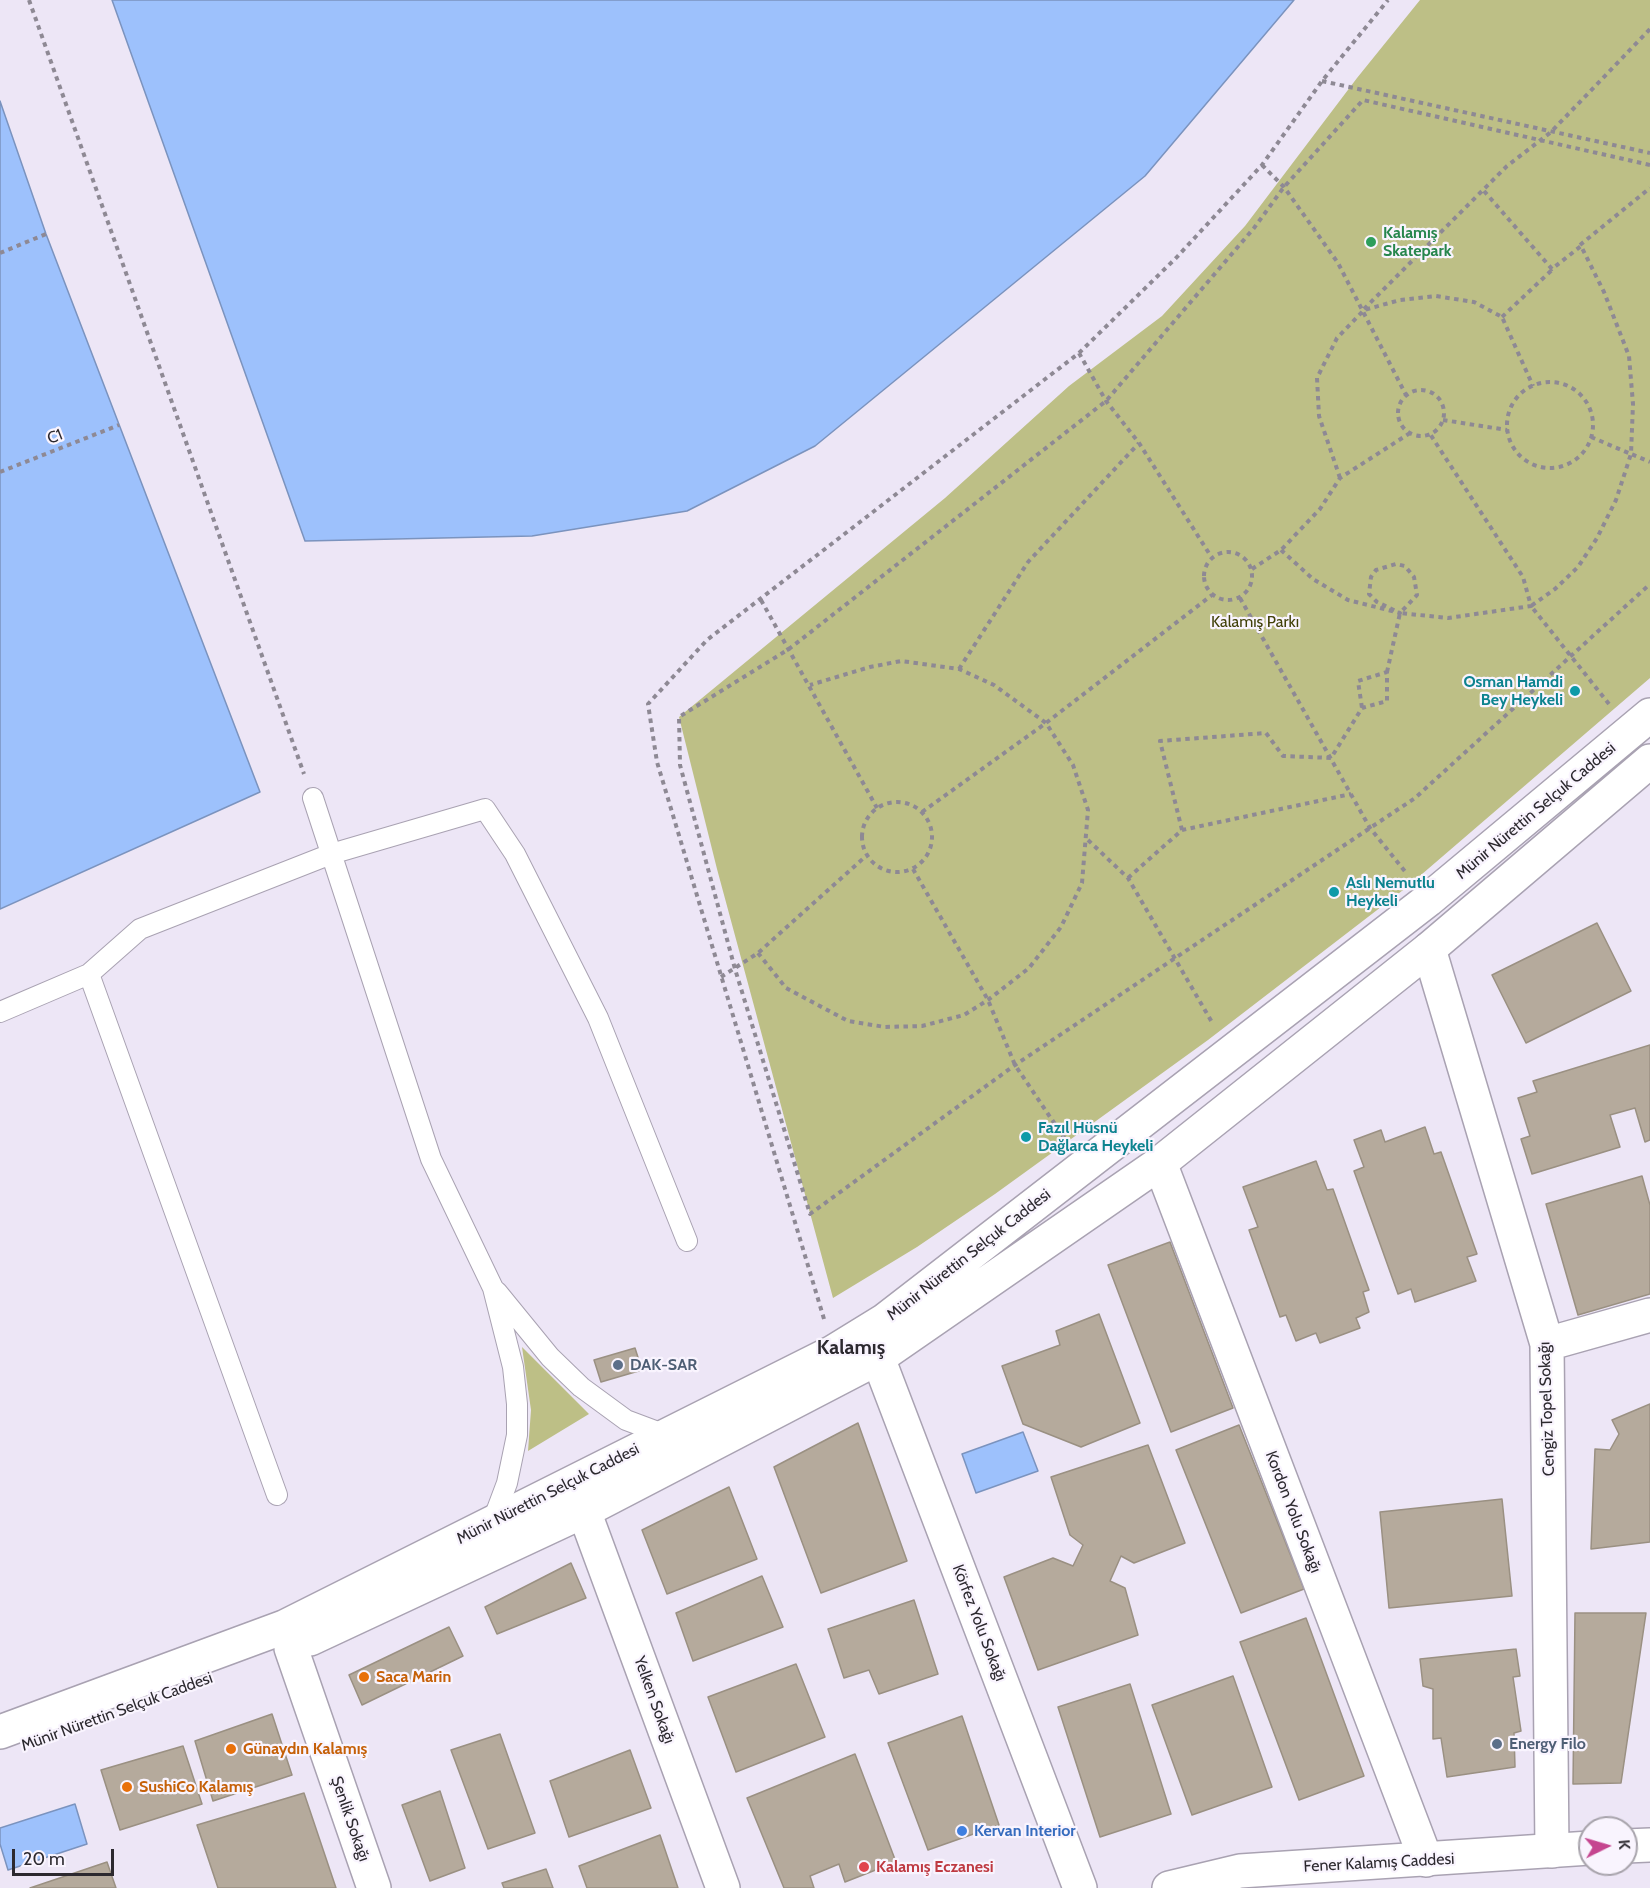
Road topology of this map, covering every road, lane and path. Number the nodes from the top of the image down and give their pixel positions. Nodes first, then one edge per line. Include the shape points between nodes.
1 (28, 0) edge
2 (1388, 0) edge
3 (1650, 29) edge
4 (1322, 81) junction
5 (1551, 132) junction
6 (1540, 142) junction
7 (1650, 153) edge
8 (1262, 165) junction
9 (1650, 165) edge
10 (1284, 187) junction
11 (1650, 188) edge
12 (1484, 191) junction
13 (46, 234) dead end
14 (0, 253) edge
15 (1552, 269) junction
16 (1364, 310) junction
17 (1502, 316) junction
18 (1079, 353) junction
19 (1533, 386) junction
20 (1406, 395) junction
21 (1106, 401) junction
22 (1443, 420) junction
23 (119, 425) dead end
24 (1507, 430) junction
25 (1410, 434) junction
26 (1430, 434) junction
27 (1591, 437) junction
28 (1139, 443) junction
29 (1631, 454) junction
30 (1650, 462) edge
31 (0, 471) edge
32 (1340, 478) junction
33 (1281, 550) junction
34 (1212, 558) junction
35 (1252, 569) junction
36 (1650, 584) edge
37 (1212, 595) junction
38 (1240, 598) junction
39 (761, 600) junction
40 (1531, 606) junction
41 (1400, 613) junction
42 (789, 649) junction
43 (1571, 656) junction
44 (959, 669) junction
45 (1387, 672) junction
46 (810, 685) junction
47 (1362, 708) junction
48 (1046, 723) junction
49 (1640, 723) edge
50 (1331, 758) junction
51 (1650, 761) edge
52 (1351, 794) junction
53 (313, 798) joint
54 (877, 808) junction
55 (922, 813) junction
56 (1370, 828) junction
57 (1182, 830) junction
58 (1087, 840) junction
59 (331, 854) junction
60 (867, 855) junction
61 (913, 869) junction
62 (1128, 878) junction
63 (1428, 900) junction
64 (1429, 949) junction
65 (758, 953) junction
66 (1175, 959) junction
67 (735, 969) junction
68 (89, 974) junction
69 (721, 977) junction
70 (988, 1000) junction
71 (0, 1012) edge
72 (1230, 1054) junction
73 (1015, 1065) junction
74 (1160, 1164) junction
75 (1083, 1167) junction
76 (687, 1241) dead end
77 (493, 1288) junction
78 (1650, 1315) edge
79 (1547, 1344) junction
80 (833, 1352) junction
81 (878, 1358) junction
82 (666, 1435) junction
83 (277, 1495) dead end
84 (584, 1511) junction
85 (492, 1523) junction
86 (291, 1648) junction
87 (0, 1732) edge
88 (0, 1756) edge
89 (1578, 1849) edge
90 (1552, 1851) junction
91 (1426, 1860) junction
92 (374, 1888) edge
93 (723, 1888) edge
94 (1080, 1888) edge
95 (1169, 1888) edge

1 - 53 path
2 - 4 path
3 - 5 path
4 - 5 path
4 - 8 path
5 - 6 path
5 - 7 path
6 - 9 path
6 - 10 path via 1363,100
6 - 12 path via 1507,166
8 - 10 path
8 - 18 path via 1176,258
10 - 16 path via 1338,263
10 - 21 path via 1254,228
11 - 15 path
12 - 15 path
12 - 16 path
13 - 14 path
15 - 17 path
15 - 29 path via 1581,246 1604,292 1629,356
16 - 17 path via 1436,296 1474,302
16 - 20 path
16 - 32 path via 1337,338 1317,378 1319,416
17 - 19 path
18 - 21 path
18 - 39 path
19 - 24 path via 1513,404
19 - 27 path via 1560,383 1583,398 1593,423
20 - 22 path via 1419,389 1434,393 1443,405
20 - 25 path via 1398,416
21 - 28 path
21 - 42 path
22 - 24 path
22 - 26 path
23 - 31 path, C1
24 - 27 path via 1520,456 1547,468 1574,461
25 - 26 path
25 - 32 path
26 - 40 path via 1523,577
27 - 29 path
28 - 34 path
28 - 44 path via 1028,562
29 - 30 path
29 - 40 path via 1616,500 1578,567
32 - 33 path via 1320,509
33 - 35 path
33 - 41 path via 1313,579 1348,600
34 - 35 path via 1219,553 1234,553 1242,556
34 - 37 path via 1204,580
35 - 38 path via 1251,586
36 - 43 path
37 - 38 path via 1225,601
37 - 48 path
38 - 50 path
39 - 42 path
39 - 69 path via 706,640 648,704 657,762
40 - 41 path via 1448,618
40 - 43 path
41 - 41 path via 1417,596 1414,577 1405,566 1385,566 1371,577 1369,594
41 - 45 path
42 - 46 path
42 - 67 path via 679,717 680,765
43 - 49 path
43 - 56 path via 1415,798
44 - 46 path via 901,661
44 - 48 path via 994,685
45 - 47 path via 1387,700
45 - 47 path via 1358,681
46 - 54 path
47 - 50 path
48 - 55 path
48 - 58 path via 1073,765 1088,810
49 - 63 street, Münir Nürettin Selçuk Caddesi
50 - 52 path
50 - 57 path via 1283,756 1266,733 1160,741
51 - 64 street, Münir Nürettin Selçuk Caddesi
52 - 56 path
52 - 57 path
53 - 59 lane
54 - 55 path via 906,803
54 - 60 path via 864,825 863,846
55 - 61 path via 929,821 932,843 929,854
56 - 63 path
56 - 66 path
57 - 62 path
58 - 62 path
58 - 70 path via 1082,883 1061,927 1029,968
59 - 68 lane via 140,929
59 - 76 lane via 485,809 515,854 598,1018
59 - 77 lane via 431,1159
60 - 61 path via 879,868 888,871
60 - 65 path
61 - 70 path
62 - 66 path
63 - 72 street, Münir Nürettin Selçuk Caddesi
64 - 74 street, Münir Nürettin Selçuk Caddesi
64 - 79 street, Cengiz Topel Sokağı
65 - 67 path
65 - 70 path via 786,988 848,1021 885,1027 922,1026 964,1015
66 - 72 path
66 - 73 path
67 - 69 path
67 - 73 path via 810,1214
68 - 71 lane
68 - 83 lane
69 - 80 path
70 - 73 path
72 - 75 street, Münir Nürettin Selçuk Caddesi
73 - 75 path
74 - 81 street, Münir Nürettin Selçuk Caddesi
74 - 91 street, Kordon Yolu Sokağı
75 - 80 street, Münir Nürettin Selçuk Caddesi via 885,1320
77 - 82 lane via 550,1357 581,1387 626,1420
77 - 85 lane via 513,1367 517,1435 507,1483
78 - 79 street
79 - 90 street, Cengiz Topel Sokağı
80 - 82 street, Münir Nürettin Selçuk Caddesi
81 - 84 street, Münir Nürettin Selçuk Caddesi
81 - 94 street, Körfez Yolu Sokağı
82 - 85 street, Münir Nürettin Selçuk Caddesi
84 - 86 street, Münir Nürettin Selçuk Caddesi
84 - 93 street, Yelken Sokağı
85 - 87 street, Münir Nürettin Selçuk Caddesi via 284,1628
86 - 88 street, Münir Nürettin Selçuk Caddesi
86 - 92 street, Şenlik Sokağı
89 - 90 street, Fener Kalamış Caddesi
90 - 91 street, Fener Kalamış Caddesi
91 - 95 street, Fener Kalamış Caddesi via 1240,1871

